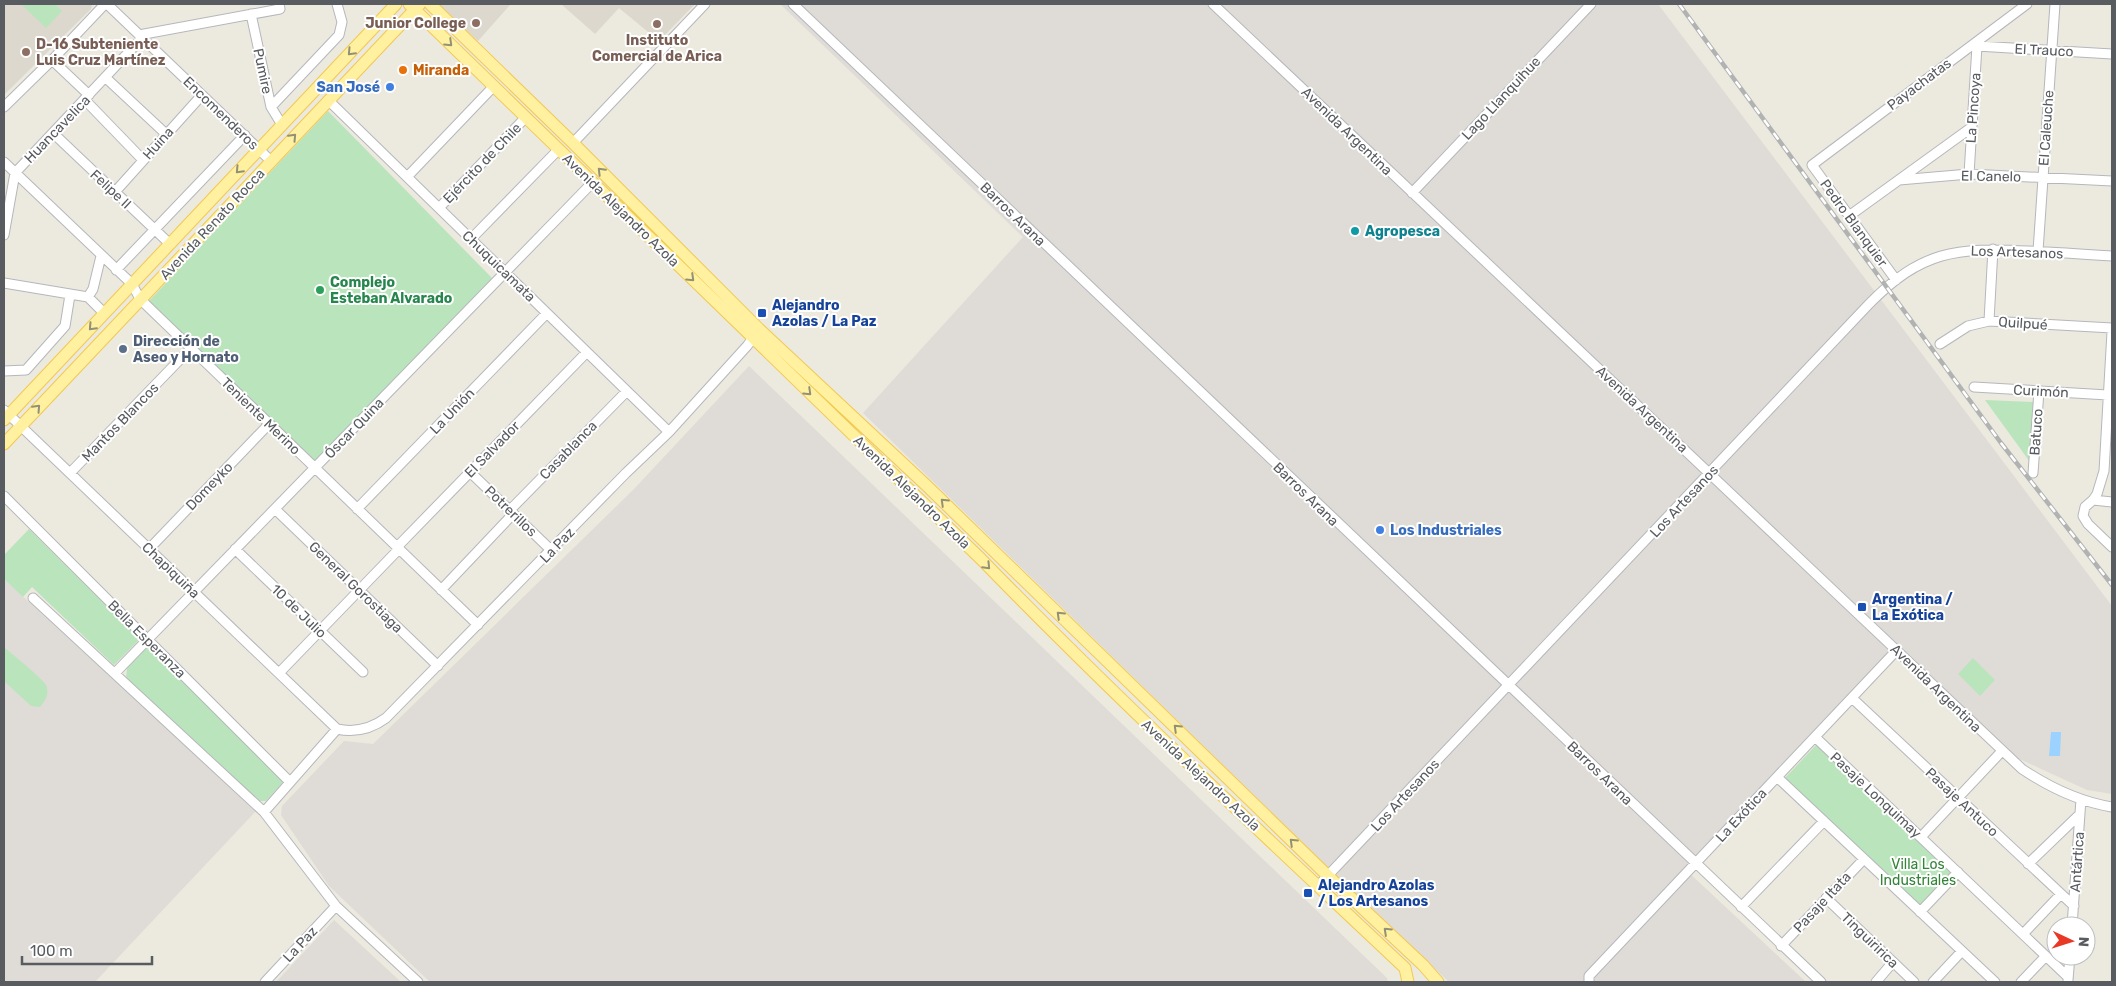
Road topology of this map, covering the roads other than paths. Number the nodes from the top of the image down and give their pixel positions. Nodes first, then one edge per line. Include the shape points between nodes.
1 (106, 4) edge
2 (279, 4) edge
3 (337, 4) edge
4 (396, 4) edge
5 (430, 4) edge
6 (705, 4) edge
7 (793, 4) edge
8 (1213, 4) edge
9 (1591, 4) edge
10 (2027, 4) edge
11 (2055, 4) edge
12 (414, 6) edge
13 (251, 14) junction
14 (140, 36) junction
15 (1976, 44) junction
16 (2052, 50) junction
17 (2112, 54) edge
18 (52, 60) junction
19 (106, 78) junction
20 (494, 86) junction
21 (202, 95) junction
22 (87, 98) junction
23 (328, 100) junction
24 (4, 107) edge
25 (271, 107) junction
26 (526, 117) junction
27 (282, 125) junction
28 (1972, 127) junction
29 (53, 134) junction
30 (166, 134) junction
31 (244, 135) junction
32 (573, 143) junction
33 (259, 149) junction
34 (559, 149) junction
35 (143, 160) junction
36 (271, 161) junction
37 (4, 162) edge
38 (1812, 165) joint
39 (15, 173) junction
40 (1969, 174) junction
41 (407, 177) junction
42 (2043, 177) junction
43 (1899, 180) junction
44 (2112, 181) edge
45 (593, 182) junction
46 (114, 192) junction
47 (1412, 193) junction
48 (439, 208) junction
49 (1849, 216) junction
50 (154, 229) junction
51 (4, 235) edge
52 (471, 239) junction
53 (170, 244) junction
54 (1993, 249) junction
55 (2038, 251) junction
56 (102, 256) junction
57 (2112, 256) edge
58 (116, 270) junction
59 (505, 272) junction
60 (1896, 280) junction
61 (4, 283) edge
62 (132, 284) junction
63 (70, 294) junction
64 (88, 298) junction
65 (140, 299) junction
66 (104, 313) junction
67 (547, 313) junction
68 (1989, 321) junction
69 (2112, 330) edge
70 (756, 334) junction
71 (1940, 344) dead end
72 (191, 348) junction
73 (587, 352) junction
74 (4, 371) edge
75 (2111, 382) edge
76 (1974, 387) dead end
77 (627, 391) junction
78 (2039, 391) junction
79 (2108, 395) junction
80 (5, 415) edge
81 (269, 424) junction
82 (20, 426) junction
83 (669, 432) junction
84 (2109, 441) edge
85 (4, 444) edge
86 (315, 468) junction
87 (470, 472) junction
88 (1711, 473) junction
89 (2033, 473) dead end
90 (70, 474) junction
91 (4, 496) edge
92 (2093, 500) junction
93 (2112, 502) edge
94 (275, 509) junction
95 (357, 509) junction
96 (511, 512) junction
97 (2112, 547) edge
98 (398, 548) junction
99 (149, 549) junction
100 (235, 549) junction
101 (552, 551) junction
102 (360, 590) junction
103 (441, 590) junction
104 (194, 592) junction
105 (33, 598) dead end
106 (478, 625) junction
107 (320, 631) junction
108 (147, 640) junction
109 (1896, 651) junction
110 (438, 666) junction
111 (364, 672) dead end
112 (115, 673) junction
113 (279, 673) junction
114 (1509, 685) junction
115 (1852, 698) junction
116 (338, 729) junction
117 (1815, 737) junction
118 (2002, 751) junction
119 (1777, 777) junction
120 (290, 782) junction
121 (1958, 798) junction
122 (2081, 799) junction
123 (2112, 807) edge
124 (264, 812) junction
125 (2080, 814) junction
126 (1824, 821) junction
127 (1921, 837) junction
128 (1864, 859) junction
129 (1695, 863) junction
130 (2028, 864) junction
131 (1958, 872) junction
132 (1328, 876) junction
133 (1318, 886) junction
134 (2061, 894) junction
135 (1826, 898) junction
136 (336, 906) junction
137 (2074, 906) junction
138 (1741, 907) junction
139 (1920, 912) junction
140 (2073, 916) edge
141 (2023, 934) junction
142 (1781, 946) junction
143 (1962, 951) junction
144 (2046, 956) joint
145 (1893, 962) junction
146 (1423, 965) junction
147 (2056, 966) edge
148 (2069, 966) edge
149 (2068, 979) edge
150 (265, 982) edge
151 (418, 982) edge
152 (1408, 982) edge
153 (1426, 982) edge
154 (1438, 982) edge
155 (1589, 982) edge
156 (1821, 982) edge
157 (1876, 982) edge
158 (1914, 982) edge
159 (1933, 982) edge
160 (1995, 982) edge
161 (2021, 982) edge

1 - 14 street, Encomenderos
1 - 18 street
2 - 13 street via 280,9
3 - 25 street via 342,22 339,34
4 -> 27 main road, Avenida Renato Rocca
5 - 32 main road, Avenida Alejandro Azola
6 - 32 street
7 - 114 street, Barros Arana
8 - 47 street, Avenida Argentina
9 - 47 street, Lago Llanquihue
10 - 15 street, Payachatas
11 - 16 street, El Caleuche
12 -> 20 main road, Avenida Alejandro Azola
12 - 23 main road, Avenida Renato Rocca
13 - 14 street
13 - 25 street, Pumire
14 - 19 street, Huancavelica
14 - 21 street, Encomenderos
15 - 16 street, El Trauco
15 - 28 street, La Pincoya
15 - 38 street, Payachatas
16 - 17 street, El Trauco
16 - 42 street, El Caleuche
18 - 22 street
18 - 24 street
19 - 22 street, Huancavelica
19 - 30 street
20 - 26 main road, Avenida Alejandro Azola
20 - 41 street
21 - 30 street, Huina
21 - 31 street, Encomenderos
22 - 29 street, Huancavelica
22 - 35 street
36 -> 23 main road, Avenida Renato Rocca
23 - 41 street, Chuquicamata
25 - 27 street, Pumire
26 - 34 main road, Avenida Alejandro Azola
26 - 48 street, Ejército de Chile
27 - 33 main road, Avenida Renato Rocca
28 - 40 street, La Pincoya
28 - 43 street
29 - 39 street, Huancavelica
29 - 46 street, Felipe II
30 - 35 street, Huina
31 - 33 street, Encomenderos
31 - 50 street
70 -> 32 main road, Avenida Alejandro Azola
33 - 36 street, Encomenderos
33 -> 53 main road, Avenida Renato Rocca
34 - 45 main road, Avenida Alejandro Azola
34 - 52 street
35 - 46 street, Huina
36 - 65 main road, Avenida Renato Rocca
37 - 39 street, Teniente Merino
38 - 49 street, Pedro Blanquier
39 - 51 street, Huancavelica
39 - 56 street, Teniente Merino
40 - 42 street, El Canelo
40 - 43 street, El Canelo
41 - 48 street, Chuquicamata
42 - 44 street, El Canelo
42 - 55 street, El Caleuche
43 - 49 street
45 - 59 street, Óscar Quina
45 -> 70 main road, Avenida Alejandro Azola
46 - 50 street, Felipe II
47 - 88 street, Avenida Argentina
48 - 52 street, Chuquicamata
49 - 60 street, Pedro Blanquier
50 - 53 street, Felipe II
50 - 58 street
52 - 59 street, Chuquicamata
53 - 62 main road, Avenida Renato Rocca
54 - 55 street, Los Artesanos
54 - 60 street, Los Artesanos via 1939,256
54 - 68 street
55 - 57 street, Los Artesanos
56 - 58 street, Teniente Merino
56 - 64 street
58 - 62 street, Teniente Merino
59 - 67 street, Chuquicamata
59 - 86 street, Óscar Quina
60 - 88 street, Los Artesanos via 1868,304
61 - 63 street
62 - 65 street, Teniente Merino
62 - 66 main road, Avenida Renato Rocca
63 - 64 street
63 - 74 street via 64,326 59,334 26,370
64 - 66 street
65 - 72 street, Teniente Merino
82 -> 65 main road, Avenida Renato Rocca
66 -> 80 main road, Avenida Renato Rocca
67 - 73 street, Chuquicamata
67 - 95 street, La Unión
68 - 69 street, Quilpué
68 - 71 street, Quilpué via 1968,326
69 - 75 street
70 - 83 street, La Paz
132 -> 70 main road, Avenida Alejandro Azola via 932,490
70 -> 133 main road, Avenida Alejandro Azola via 1120,698
72 - 81 street, Teniente Merino
72 - 90 street, Mantos Blancos
73 - 77 street, Chuquicamata
73 - 87 street, El Salvador
75 - 79 street
76 - 78 street, Curimón
77 - 83 street, Chuquicamata
77 - 96 street, Casablanca
78 - 79 street, Curimón
78 - 89 street, Batuco
79 - 84 street
80 - 82 street, Chapiquiña
81 - 86 street, Teniente Merino
81 - 99 street, Domeyko
82 - 85 main road, Avenida Renato Rocca
82 - 90 street, Chapiquiña
83 - 101 street, La Paz
84 - 92 street via 2102,479
86 - 94 street, Óscar Quina
86 - 95 street, Teniente Merino
87 - 96 street, Potrerillos
87 - 98 street, El Salvador
88 - 109 street, Avenida Argentina
88 - 114 street, Los Artesanos
90 - 99 street, Chapiquiña
91 - 108 street, Bella Esperanza
92 - 93 street
92 - 97 street via 2085,507 2083,516
94 - 100 street, Óscar Quina
94 - 102 street, General Gorostiaga
95 - 98 street, Teniente Merino
96 - 101 street, Potrerillos
96 - 103 street, Casablanca
98 - 102 street, El Salvador
98 - 103 street, Teniente Merino
99 - 104 street, Chapiquiña
100 - 104 street, Óscar Quina
100 - 107 street, 10 de Julio
101 - 106 street, La Paz
102 - 107 street, El Salvador
102 - 110 street, General Gorostiaga
103 - 106 street, Teniente Merino
104 - 108 street, Óscar Quina
104 - 113 street, Chapiquiña
105 - 112 street
106 - 110 street, La Paz
107 - 111 street, 10 de Julio
107 - 113 street, El Salvador
108 - 112 street, Óscar Quina
108 - 120 street, Bella Esperanza
109 - 115 street, La Exótica
109 - 118 street, Avenida Argentina
110 - 116 street, La Paz via 379,722 358,730
112 - 124 street
113 - 116 street, Chapiquiña
114 - 129 street, Barros Arana
114 - 132 street, Los Artesanos
115 - 117 street, La Exótica
115 - 121 street, Pasaje Antuco
116 - 120 street
117 - 119 street, La Exótica
117 - 127 street, Pasaje Lonquimay
118 - 121 street
118 - 122 street, Avenida Argentina via 2038,780
119 - 126 street
119 - 129 street, La Exótica
120 - 124 street
121 - 127 street
121 - 130 street, Pasaje Antuco
122 - 123 street, Avenida Argentina
122 - 125 street, Antártica
124 - 136 street
125 - 130 street
125 - 137 street, Antártica
126 - 128 street
126 - 138 street
127 - 131 street, Pasaje Lonquimay
128 - 135 street, Pasaje Itata
128 - 139 street
129 - 138 street, Barros Arana
129 - 155 street, La Exótica via 1589,976
130 - 134 street, Pasaje Antuco
131 - 139 street
131 - 141 street, Pasaje Lonquimay
132 - 133 street, Los Artesanos
146 -> 132 main road, Avenida Alejandro Azola
133 - 152 main road, Avenida Alejandro Azola via 1405,968
134 - 137 street, Pasaje Antuco
134 - 141 street
135 - 142 street, Pasaje Itata
135 - 145 street, Tinguiririca
136 - 150 street, La Paz
136 - 151 street
137 - 140 street, Antártica
138 - 142 street, Barros Arana
139 - 143 street
141 - 144 street, Pasaje Lonquimay
142 - 156 street, Barros Arana
143 - 159 street
143 - 160 street
144 - 161 street
145 - 157 street
145 - 158 street, Tinguiririca
146 - 153 main road
146 - 154 main road, Avenida Alejandro Azola
147 - 149 street, Pasaje Lonquimay
148 - 149 street

